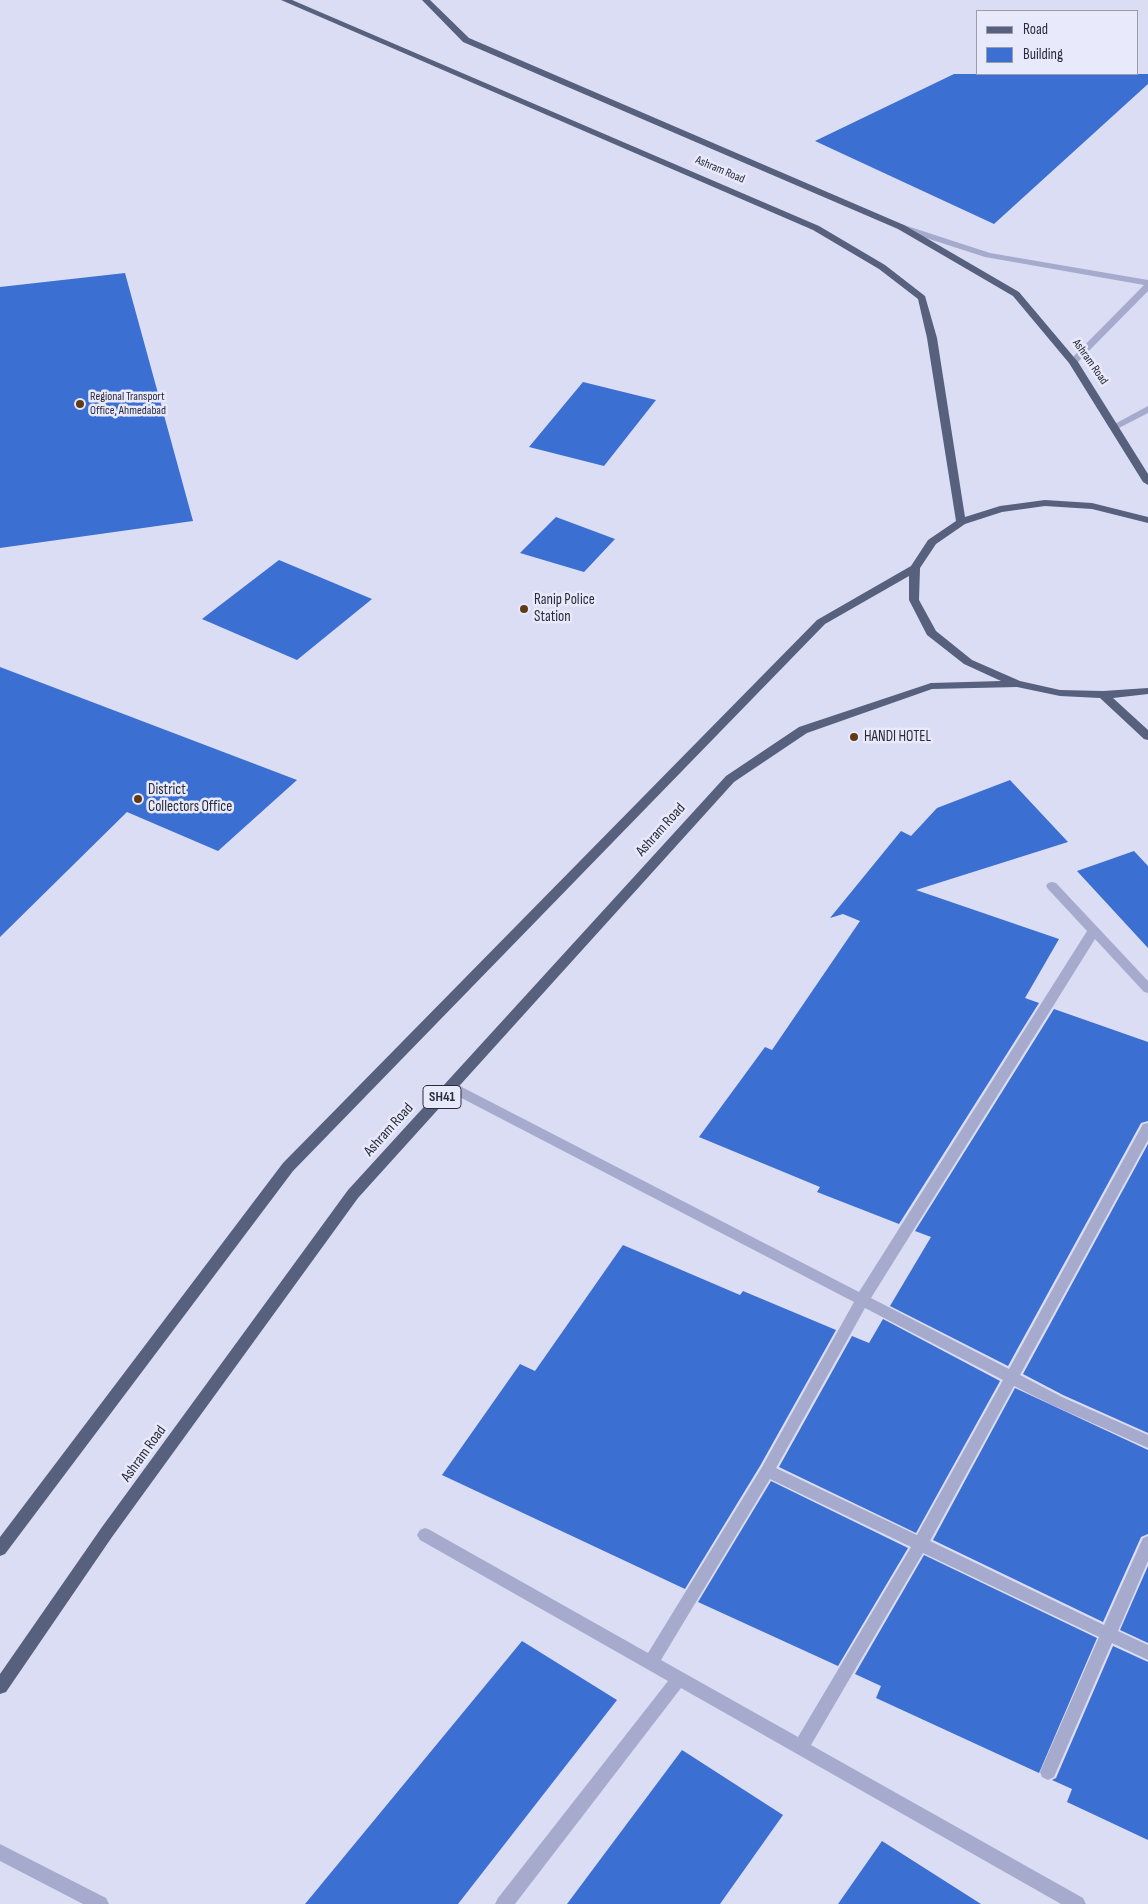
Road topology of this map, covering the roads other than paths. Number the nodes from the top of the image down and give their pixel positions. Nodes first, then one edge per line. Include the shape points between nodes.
1 (285, 0) edge
2 (426, 0) edge
3 (901, 227) junction
4 (1148, 284) edge
5 (1073, 362) junction
6 (1148, 409) edge
7 (1114, 428) junction
8 (1148, 482) edge
9 (1148, 520) edge
10 (961, 522) junction
11 (915, 568) junction
12 (1017, 684) junction
13 (1148, 691) edge
14 (1103, 696) junction
15 (1148, 736) edge
16 (1052, 886) dead end
17 (1093, 932) junction
18 (1148, 990) edge
19 (450, 1087) junction
20 (1148, 1128) edge
21 (862, 1300) junction
22 (1012, 1377) junction
23 (1148, 1442) edge
24 (767, 1470) junction
25 (425, 1535) dead end
26 (921, 1543) junction
27 (1148, 1543) edge
28 (0, 1549) edge
29 (1108, 1634) junction
30 (1148, 1653) edge
31 (651, 1662) junction
32 (679, 1679) junction
33 (0, 1687) edge
34 (801, 1747) junction
35 (1048, 1772) dead end
36 (0, 1852) edge
37 (1058, 1899) edge
38 (100, 1904) edge
39 (504, 1904) edge
40 (1077, 1904) edge

1 - 10 main road, Ashram Road via 816,228 882,267 922,298 932,338
2 - 3 main road, Ashram Road via 466,40
3 - 4 street via 988,255
3 - 5 main road, Ashram Road via 1016,294
4 - 5 street
5 - 7 main road, Ashram Road
6 - 7 street
7 - 8 main road, Ashram Road
9 - 10 main road via 1092,506 1045,503 1000,509
10 - 11 main road via 932,542
11 - 12 main road via 914,600 931,633 968,662
11 - 28 main road, Ashram Road via 821,622 288,1166
12 - 14 main road via 1060,693
12 - 19 main road, Ashram Road / SH41 via 932,686 803,730 730,779
13 - 14 main road
14 - 15 main road
16 - 17 street
17 - 18 street
17 - 21 street
19 - 21 street
19 - 33 main road, Ashram Road / SH41 via 353,1194 107,1532
20 - 22 street
21 - 22 street
21 - 24 street
22 - 23 street
22 - 26 street
24 - 26 street
24 - 31 street
25 - 31 street
26 - 29 street
26 - 34 street
27 - 29 street
29 - 30 street
29 - 35 street
31 - 32 street
32 - 34 street
32 - 39 street
34 - 37 street
36 - 38 street
37 - 40 street

